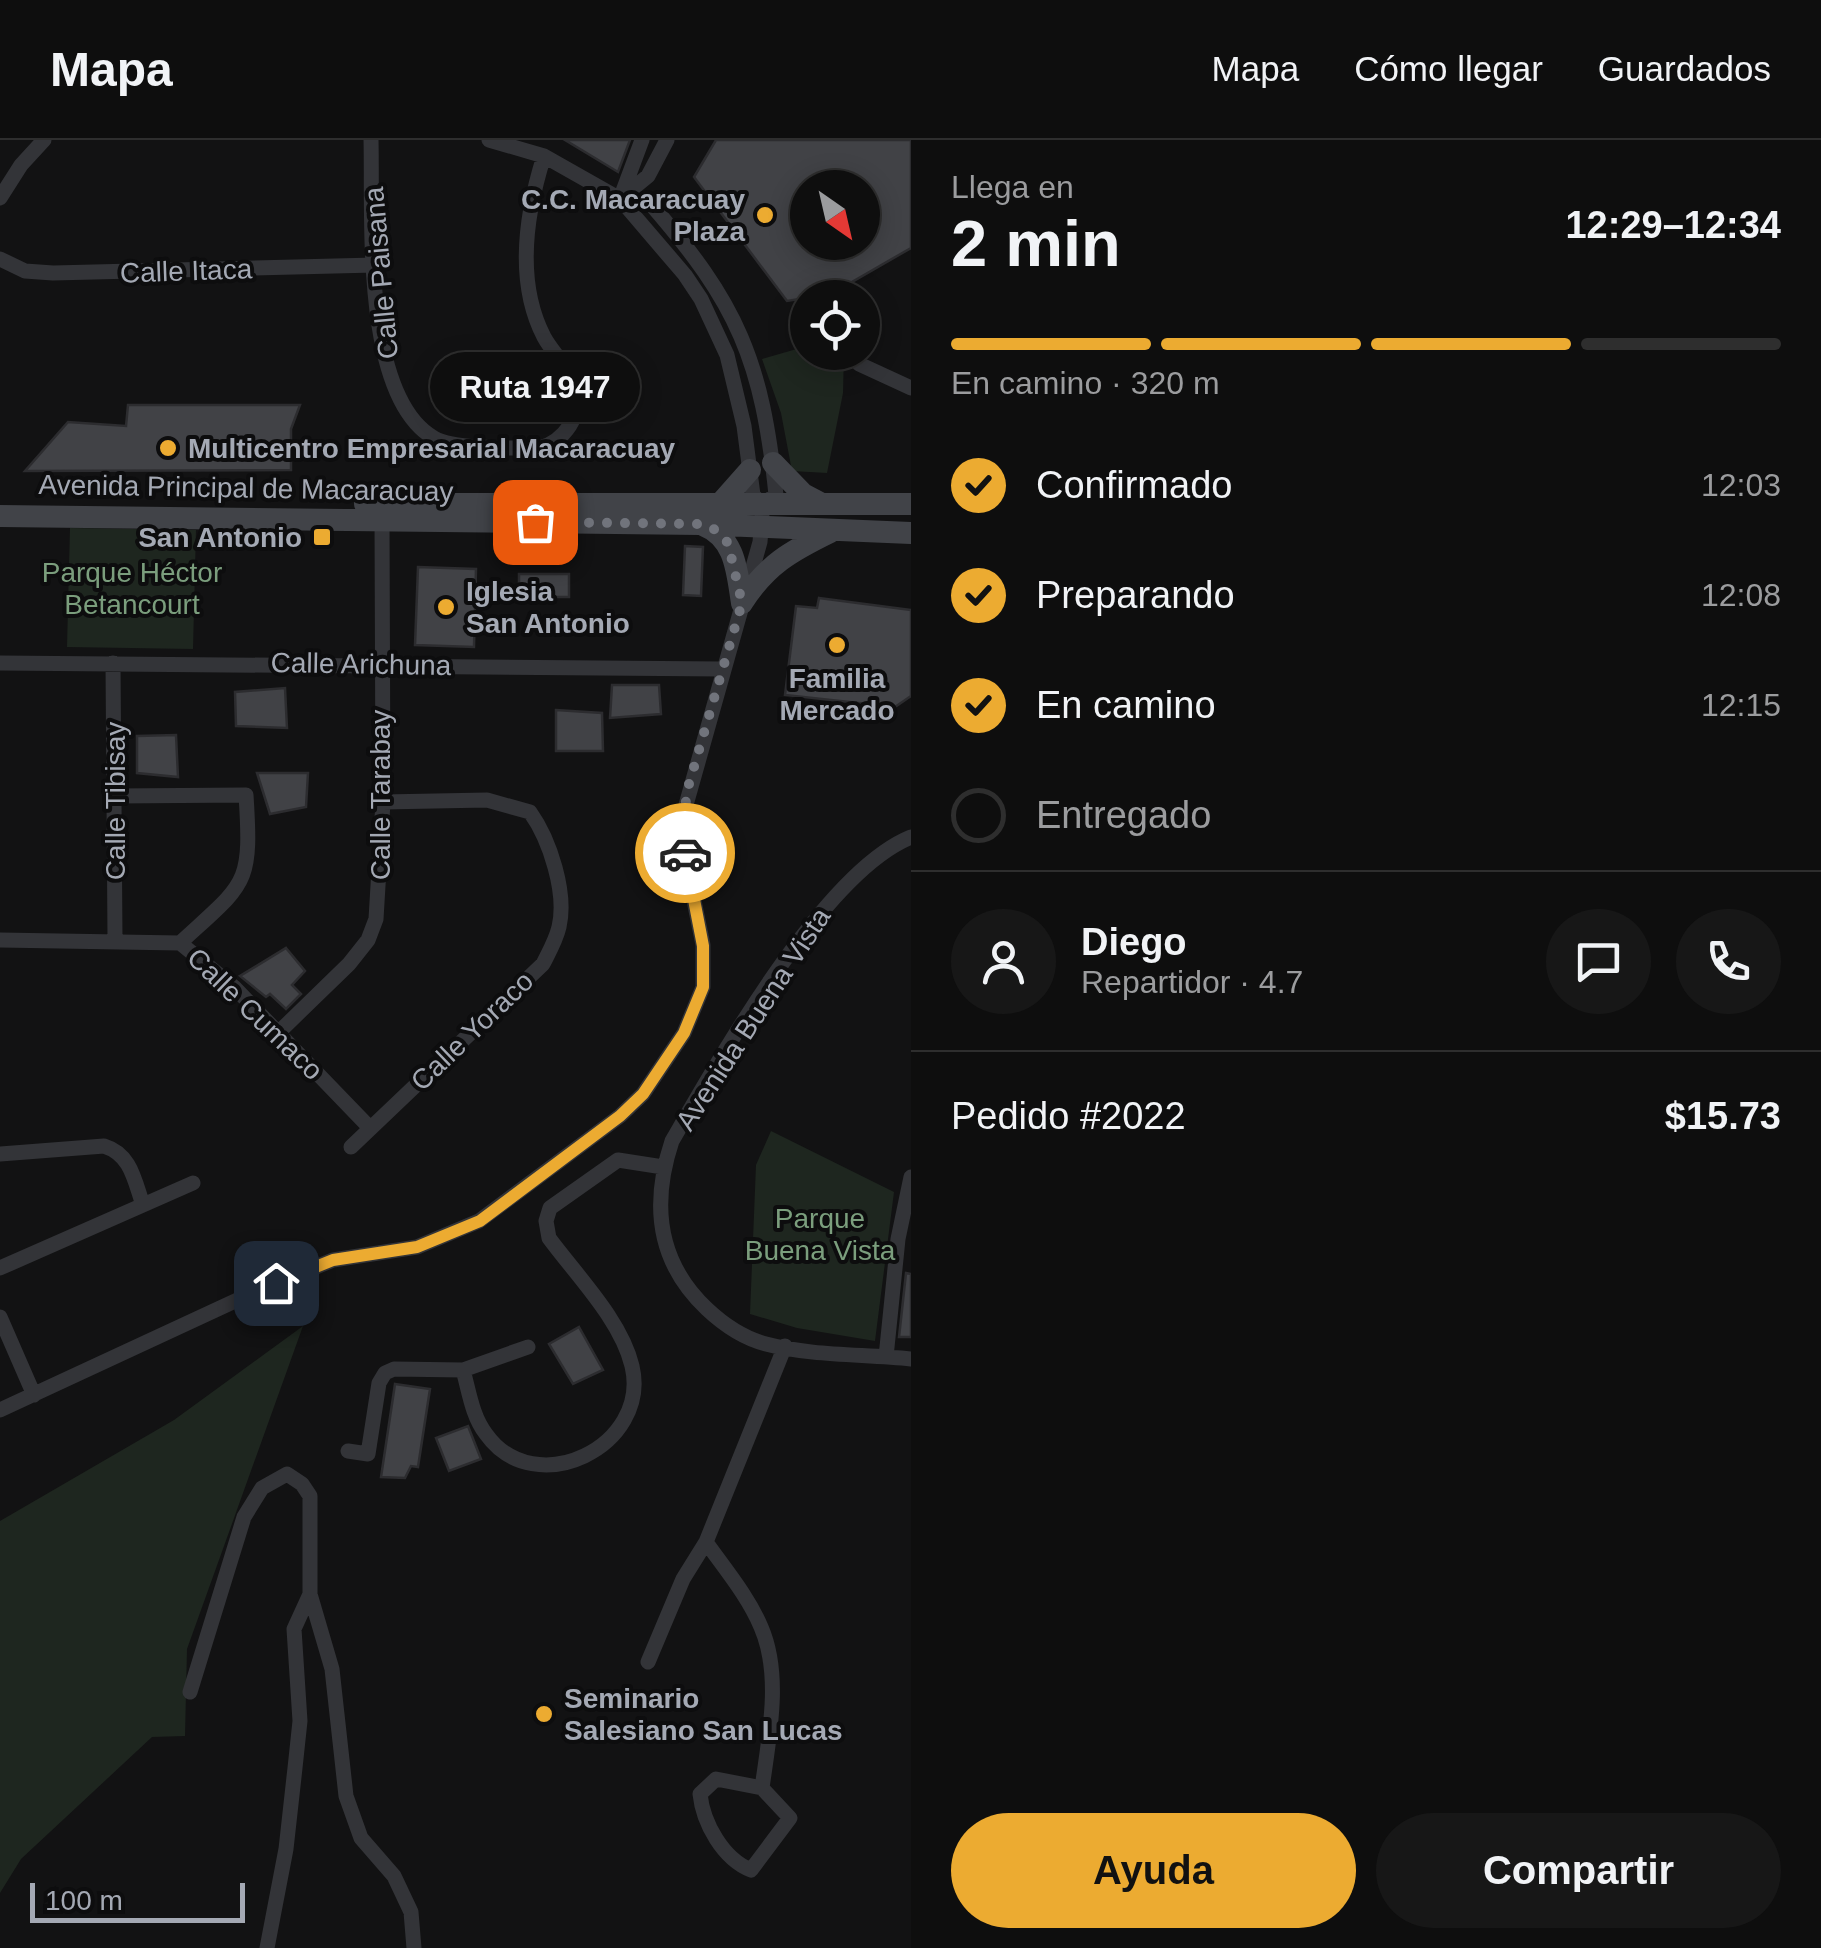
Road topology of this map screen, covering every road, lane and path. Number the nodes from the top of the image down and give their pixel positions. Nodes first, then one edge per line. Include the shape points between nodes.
1 (44, 140) edge
2 (370, 140) edge
3 (489, 140) edge
4 (642, 140) edge
5 (667, 140) edge
6 (544, 156) junction
7 (0, 198) edge
8 (620, 199) junction
9 (0, 260) edge
10 (375, 266) junction
11 (872, 370) edge
12 (911, 388) edge
13 (773, 463) junction
14 (750, 470) junction
15 (0, 502) edge
16 (822, 504) junction
17 (911, 504) edge
18 (719, 506) junction
19 (0, 516) edge
20 (762, 516) junction
21 (382, 520) junction
22 (700, 524) junction
23 (834, 530) junction
24 (911, 533) edge
25 (742, 603) junction
26 (0, 663) edge
27 (113, 663) junction
28 (380, 664) junction
29 (722, 669) junction
30 (116, 796) junction
31 (383, 802) junction
32 (911, 836) edge
33 (0, 940) edge
34 (115, 940) junction
35 (180, 943) junction
36 (280, 1032) junction
37 (370, 1128) junction
38 (351, 1147) dead end
39 (0, 1154) edge
40 (663, 1167) junction
41 (911, 1177) edge
42 (193, 1183) dead end
43 (142, 1202) junction
44 (0, 1268) edge
45 (0, 1316) edge
46 (785, 1346) junction
47 (528, 1347) dead end
48 (886, 1357) junction
49 (911, 1359) edge
50 (463, 1370) junction
51 (34, 1395) junction
52 (0, 1410) edge
53 (348, 1452) dead end
54 (706, 1542) junction
55 (310, 1594) junction
56 (648, 1662) dead end
57 (190, 1692) dead end
58 (762, 1788) junction
59 (266, 1948) edge
60 (414, 1948) edge

1 - 7 street
2 - 10 street, Calle Paisana
3 - 6 street
4 - 8 street
5 - 8 street via 648,176
6 - 8 street
6 - 10 street, Calle Paisana via 527,229 530,284 542,334 576,387 577,409 555,443 512,448 438,441 410,420 389,370
8 - 13 street via 649,202 724,298 752,361
8 - 14 street via 685,275 713,322 727,355
9 - 10 street, Calle Itaca via 53,273
11 - 12 street
13 - 16 street
13 - 20 street via 776,494
14 - 18 street
14 - 20 street
15 - 18 street, Avenida Principal de Macaracuay
16 - 17 street, Avenida Principal de Macaracuay
16 - 20 street, Avenida Principal de Macaracuay
18 - 20 street, Avenida Principal de Macaracuay
19 - 21 street, Avenida Principal de Macaracuay
20 - 22 street, Avenida Principal de Macaracuay
20 - 23 street, Avenida Principal de Macaracuay
20 - 25 street
21 - 22 street, Avenida Principal de Macaracuay
21 - 28 street, Calle Tarabay
22 - 25 street via 728,543
23 - 24 street, Avenida Principal de Macaracuay
23 - 25 street via 769,566
25 - 29 street
26 - 27 street, Calle Arichuna
27 - 28 street, Calle Arichuna
27 - 30 street, Calle Tibisay
28 - 29 street, Calle Arichuna
28 - 31 street, Calle Tarabay
29 - 51 street via 684,812 703,987 684,1033 643,1094 480,1221 417,1247 333,1260
30 - 34 street, Calle Tibisay
30 - 35 street via 246,795 245,876
31 - 36 street, Calle Tarabay via 380,897 368,940
31 - 37 street, Calle Yoraco via 487,800 530,812 546,845 561,914 542,964
32 - 40 street, Avenida Buena Vista via 844,885 808,927 672,1141
33 - 34 street, Calle Cumaco
34 - 35 street, Calle Cumaco
35 - 36 street, Calle Cumaco
36 - 37 street, Calle Cumaco
37 - 38 street, Calle Yoraco
39 - 43 street via 104,1146 119,1151
40 - 46 street, Avenida Buena Vista via 659,1219 673,1266 699,1302 734,1330
40 - 50 street via 618,1160 550,1208 546,1221 549,1238 613,1326 632,1366 632,1406 604,1443 561,1465 520,1462 484,1433
41 - 48 street
42 - 43 street
43 - 44 street
45 - 51 street
46 - 48 street, Avenida Buena Vista
46 - 54 street
47 - 50 street
48 - 49 street, Avenida Buena Vista
50 - 53 street via 385,1373 368,1454
51 - 52 street
54 - 56 street
54 - 58 street via 753,1612 770,1652
55 - 57 street via 310,1496 287,1474 262,1488 244,1517
55 - 59 street via 294,1629 298,1737
55 - 60 street via 332,1669 346,1796 361,1838 394,1876 411,1912
58 - 58 street via 716,1779 700,1794 711,1830 751,1870 790,1818

